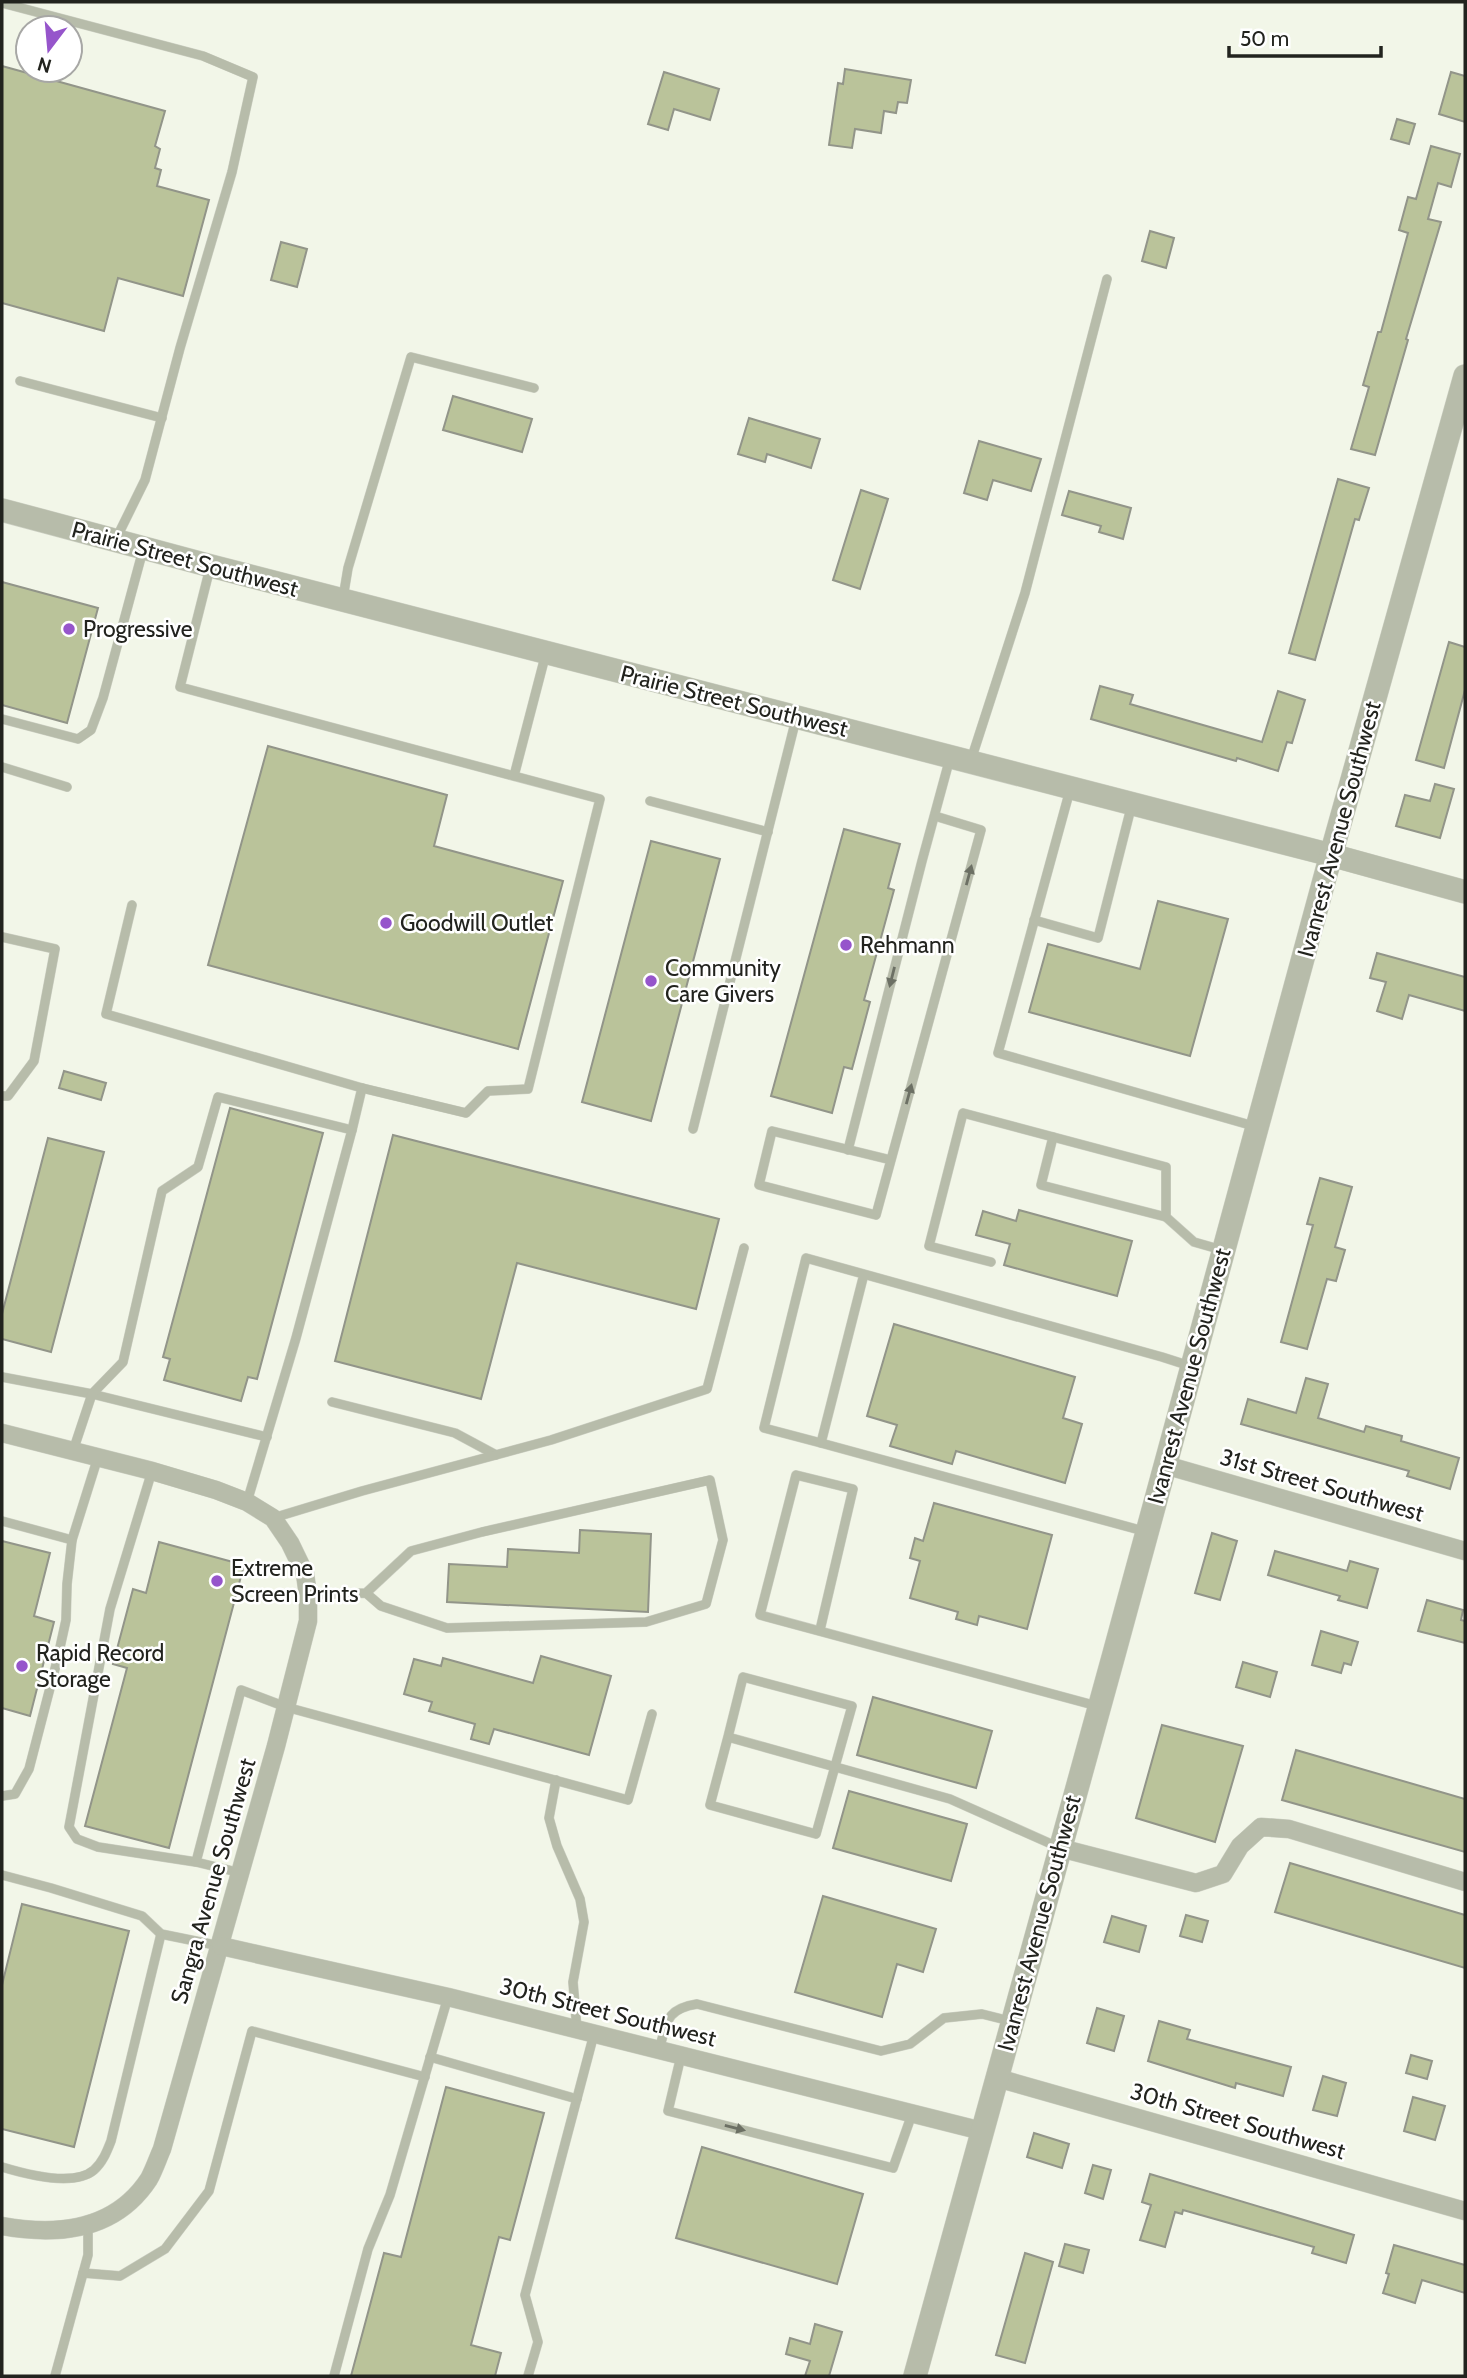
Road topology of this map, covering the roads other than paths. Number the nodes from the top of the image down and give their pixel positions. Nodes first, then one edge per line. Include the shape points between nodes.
1 (2, 3) edge
2 (1107, 279) dead end
3 (1465, 376) edge
4 (20, 381) dead end
5 (534, 388) dead end
6 (162, 418) junction
7 (2, 510) edge
8 (115, 540) junction
9 (144, 548) junction
10 (211, 566) junction
11 (342, 600) junction
12 (546, 652) junction
13 (796, 717) junction
14 (2, 719) edge
15 (961, 759) junction
16 (2, 767) edge
17 (514, 776) junction
18 (67, 787) dead end
19 (1071, 788) junction
20 (650, 801) dead end
21 (1133, 803) junction
22 (935, 816) junction
23 (768, 832) junction
24 (1331, 855) junction
25 (1465, 892) edge
26 (132, 905) dead end
27 (1034, 920) junction
28 (2, 936) edge
29 (362, 1088) junction
30 (2, 1096) edge
31 (1257, 1127) junction
32 (693, 1129) dead end
33 (352, 1130) junction
34 (1053, 1137) junction
35 (848, 1150) junction
36 (891, 1160) junction
37 (1166, 1217) junction
38 (744, 1248) dead end
39 (1224, 1250) junction
40 (992, 1262) dead end
41 (864, 1274) junction
42 (1192, 1367) junction
43 (2, 1377) edge
44 (92, 1394) junction
45 (332, 1402) dead end
46 (2, 1433) edge
47 (267, 1437) junction
48 (821, 1443) junction
49 (73, 1451) junction
50 (496, 1455) junction
51 (98, 1457) junction
52 (1165, 1465) junction
53 (152, 1471) junction
54 (247, 1502) junction
55 (272, 1518) junction
56 (2, 1521) edge
57 (1147, 1532) junction
58 (72, 1540) junction
59 (1465, 1551) edge
60 (366, 1593) junction
61 (308, 1595) junction
62 (820, 1630) junction
63 (1099, 1706) junction
64 (286, 1707) junction
65 (652, 1714) dead end
66 (728, 1737) junction
67 (835, 1767) junction
68 (555, 1780) junction
69 (2, 1796) edge
70 (1060, 1848) junction
71 (196, 1862) junction
72 (241, 1873) junction
73 (2, 1875) edge
74 (1465, 1882) edge
75 (161, 1934) junction
76 (221, 1946) junction
77 (448, 1997) junction
78 (1012, 2022) junction
79 (577, 2029) junction
80 (594, 2034) junction
81 (659, 2050) junction
82 (681, 2056) junction
83 (430, 2057) junction
84 (425, 2077) junction
85 (997, 2078) junction
86 (577, 2099) junction
87 (912, 2113) junction
88 (982, 2131) junction
89 (2, 2167) edge
90 (1465, 2211) edge
91 (2, 2226) edge
92 (88, 2226) junction
93 (83, 2273) junction
94 (55, 2376) edge
95 (334, 2376) edge
96 (528, 2376) edge
97 (915, 2376) edge

1 - 6 lane via 203,56 253,78 232,172
2 - 15 lane via 1024,593
3 - 24 street, Ivanrest Avenue Southwest via 1452,439
4 - 6 lane
5 - 11 lane via 411,357
6 - 8 lane via 145,480
7 - 8 street, Prairie Street Southwest
8 - 9 street, Prairie Street Southwest
9 - 10 street, Prairie Street Southwest
9 - 14 lane via 90,730 78,739
10 - 11 street, Prairie Street Southwest
10 - 17 lane via 180,687
11 - 12 street, Prairie Street Southwest
12 - 13 street, Prairie Street Southwest
12 - 17 lane
13 - 15 street, Prairie Street Southwest
13 - 23 lane
15 - 19 street, Prairie Street Southwest
15 - 22 lane
16 - 18 lane
17 - 29 lane via 600,799 528,1089 488,1091 466,1113
19 - 21 street, Prairie Street Southwest
19 - 27 lane
20 - 23 lane
21 - 24 street, Prairie Street Southwest
21 - 27 lane via 1098,938
22 -> 35 lane
36 -> 22 lane via 981,830
23 - 32 lane
24 - 25 street, Prairie Street Southwest
24 - 31 street, Ivanrest Avenue Southwest
26 - 29 lane via 106,1014
27 - 31 lane via 998,1053
28 - 30 lane via 55,949 34,1061 8,1096
29 - 33 lane
31 - 39 street, Ivanrest Avenue Southwest
33 - 44 lane via 218,1097 198,1167 162,1191 123,1362
33 - 47 lane
34 - 37 lane via 1166,1167
34 - 37 lane via 1041,1185
34 - 40 lane via 963,1113 929,1246
35 - 36 lane
35 - 36 lane via 772,1132 759,1185 876,1215
37 - 39 lane via 1194,1242
38 - 50 lane via 707,1389
39 - 42 street, Ivanrest Avenue Southwest
41 - 42 lane
41 - 48 lane
41 - 48 lane via 806,1258 764,1428
42 - 52 street, Ivanrest Avenue Southwest
43 - 44 lane
44 - 47 lane
44 - 49 lane
45 - 50 lane via 455,1433
46 - 49 street
47 - 54 lane
48 - 57 lane
49 - 51 street
50 - 55 lane
51 - 53 street
51 - 58 lane
52 - 57 street, Ivanrest Avenue Southwest
52 - 59 street, 31st Street Southwest
53 - 54 street
53 - 71 lane via 110,1609 69,1827 77,1839 99,1847
54 - 55 street
55 - 61 street, Sangra Avenue Southwest via 290,1543
56 - 58 lane
57 - 63 street, Ivanrest Avenue Southwest
58 - 69 lane via 66,1620 29,1769 15,1794
60 - 60 lane via 411,1551 710,1480 723,1540 706,1604 646,1622 447,1628 381,1606
60 - 61 lane
61 - 64 street, Sangra Avenue Southwest via 308,1621
62 - 62 lane via 760,1615 796,1475 853,1489
62 - 63 lane
63 - 70 street, Ivanrest Avenue Southwest
64 - 68 lane
64 - 71 lane via 241,1690
64 - 72 street, Sangra Avenue Southwest
65 - 68 lane via 628,1800
66 - 67 lane
66 - 67 lane via 743,1677 852,1706
66 - 67 lane via 710,1805 816,1834
67 - 70 lane via 950,1799
68 - 79 lane via 549,1818 580,1899 584,1922 573,1982
70 - 74 street via 1196,1883 1223,1874 1240,1846 1261,1827 1289,1829
70 - 78 street, Ivanrest Avenue Southwest
71 - 72 lane
72 - 76 street, Sangra Avenue Southwest
73 - 75 lane via 142,1916
75 - 76 lane
75 - 89 lane via 104,2158 93,2171 66,2179
76 - 77 street, 30th Street Southwest
76 - 92 street, Sangra Avenue Southwest via 162,2149 149,2179 130,2200
77 - 79 street, 30th Street Southwest
77 - 83 lane
78 - 81 lane via 982,2014 944,2018 910,2044 881,2051 697,2004 680,2007 668,2019
78 - 85 street, Ivanrest Avenue Southwest
79 - 80 street, 30th Street Southwest
80 - 81 street, 30th Street Southwest
80 - 86 lane
81 - 82 street, 30th Street Southwest
82 - 87 street, 30th Street Southwest
82 -> 87 lane via 668,2111 893,2168
83 - 84 lane
83 - 86 lane
84 - 93 lane via 252,2031 209,2191 165,2249 120,2276
84 - 95 lane via 390,2195 368,2249
85 - 88 street, Ivanrest Avenue Southwest
85 - 90 street, 30th Street Southwest
86 - 96 lane via 525,2295 538,2342
87 - 88 street, 30th Street Southwest
88 - 97 street, Ivanrest Avenue Southwest
91 - 92 street, Sangra Avenue Southwest via 64,2231
92 - 93 lane
93 - 94 lane

